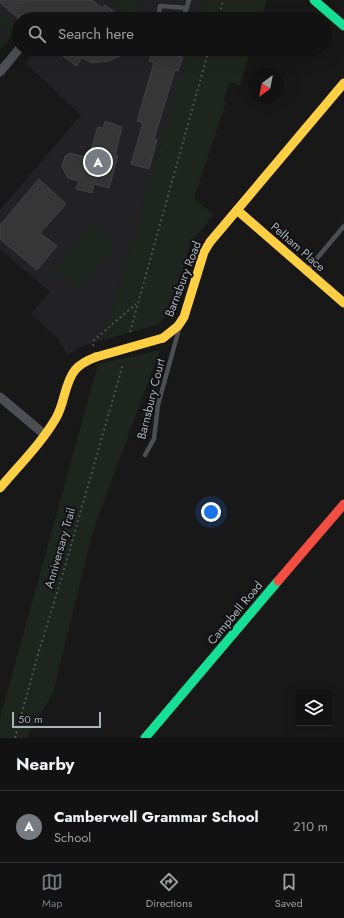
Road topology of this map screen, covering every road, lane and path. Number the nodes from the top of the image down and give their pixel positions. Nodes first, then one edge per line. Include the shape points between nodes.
1 (189, 0) edge
2 (223, 0) edge
3 (314, 0) edge
4 (186, 9) junction
5 (159, 12) edge
6 (185, 12) edge
7 (220, 12) edge
8 (328, 12) edge
9 (332, 16) edge
10 (344, 26) edge
11 (13, 56) edge
12 (207, 56) edge
13 (0, 72) edge
14 (344, 83) edge
15 (237, 210) junction
16 (344, 226) edge
17 (306, 270) junction
18 (344, 303) edge
19 (137, 304) junction
20 (180, 323) junction
21 (130, 332) dead end
22 (94, 340) dead end
23 (123, 364) dead end
24 (0, 397) edge
25 (44, 434) junction
26 (144, 455) dead end
27 (0, 488) edge
28 (344, 504) edge
29 (15, 738) edge
30 (145, 738) edge

1 - 4 lane
2 - 7 path
3 - 8 street
4 - 5 lane via 160,6
4 - 6 lane
9 - 10 street
11 - 13 street
12 - 19 path
14 - 15 street, Barnsbury Road
15 - 17 street, Pelham Place
15 - 20 street, Barnsbury Road via 206,247
16 - 17 lane
17 - 18 street, Pelham Place
19 - 21 path
19 - 22 path
20 - 25 street, Barnsbury Road, bridge via 163,338 96,357 80,365 72,374 59,413
20 - 26 lane, Barnsbury Court via 174,354 158,405 154,439
23 - 29 path, Anniversary Trail
24 - 25 street
25 - 27 street, Barnsbury Road
28 - 30 street, Campbell Road

